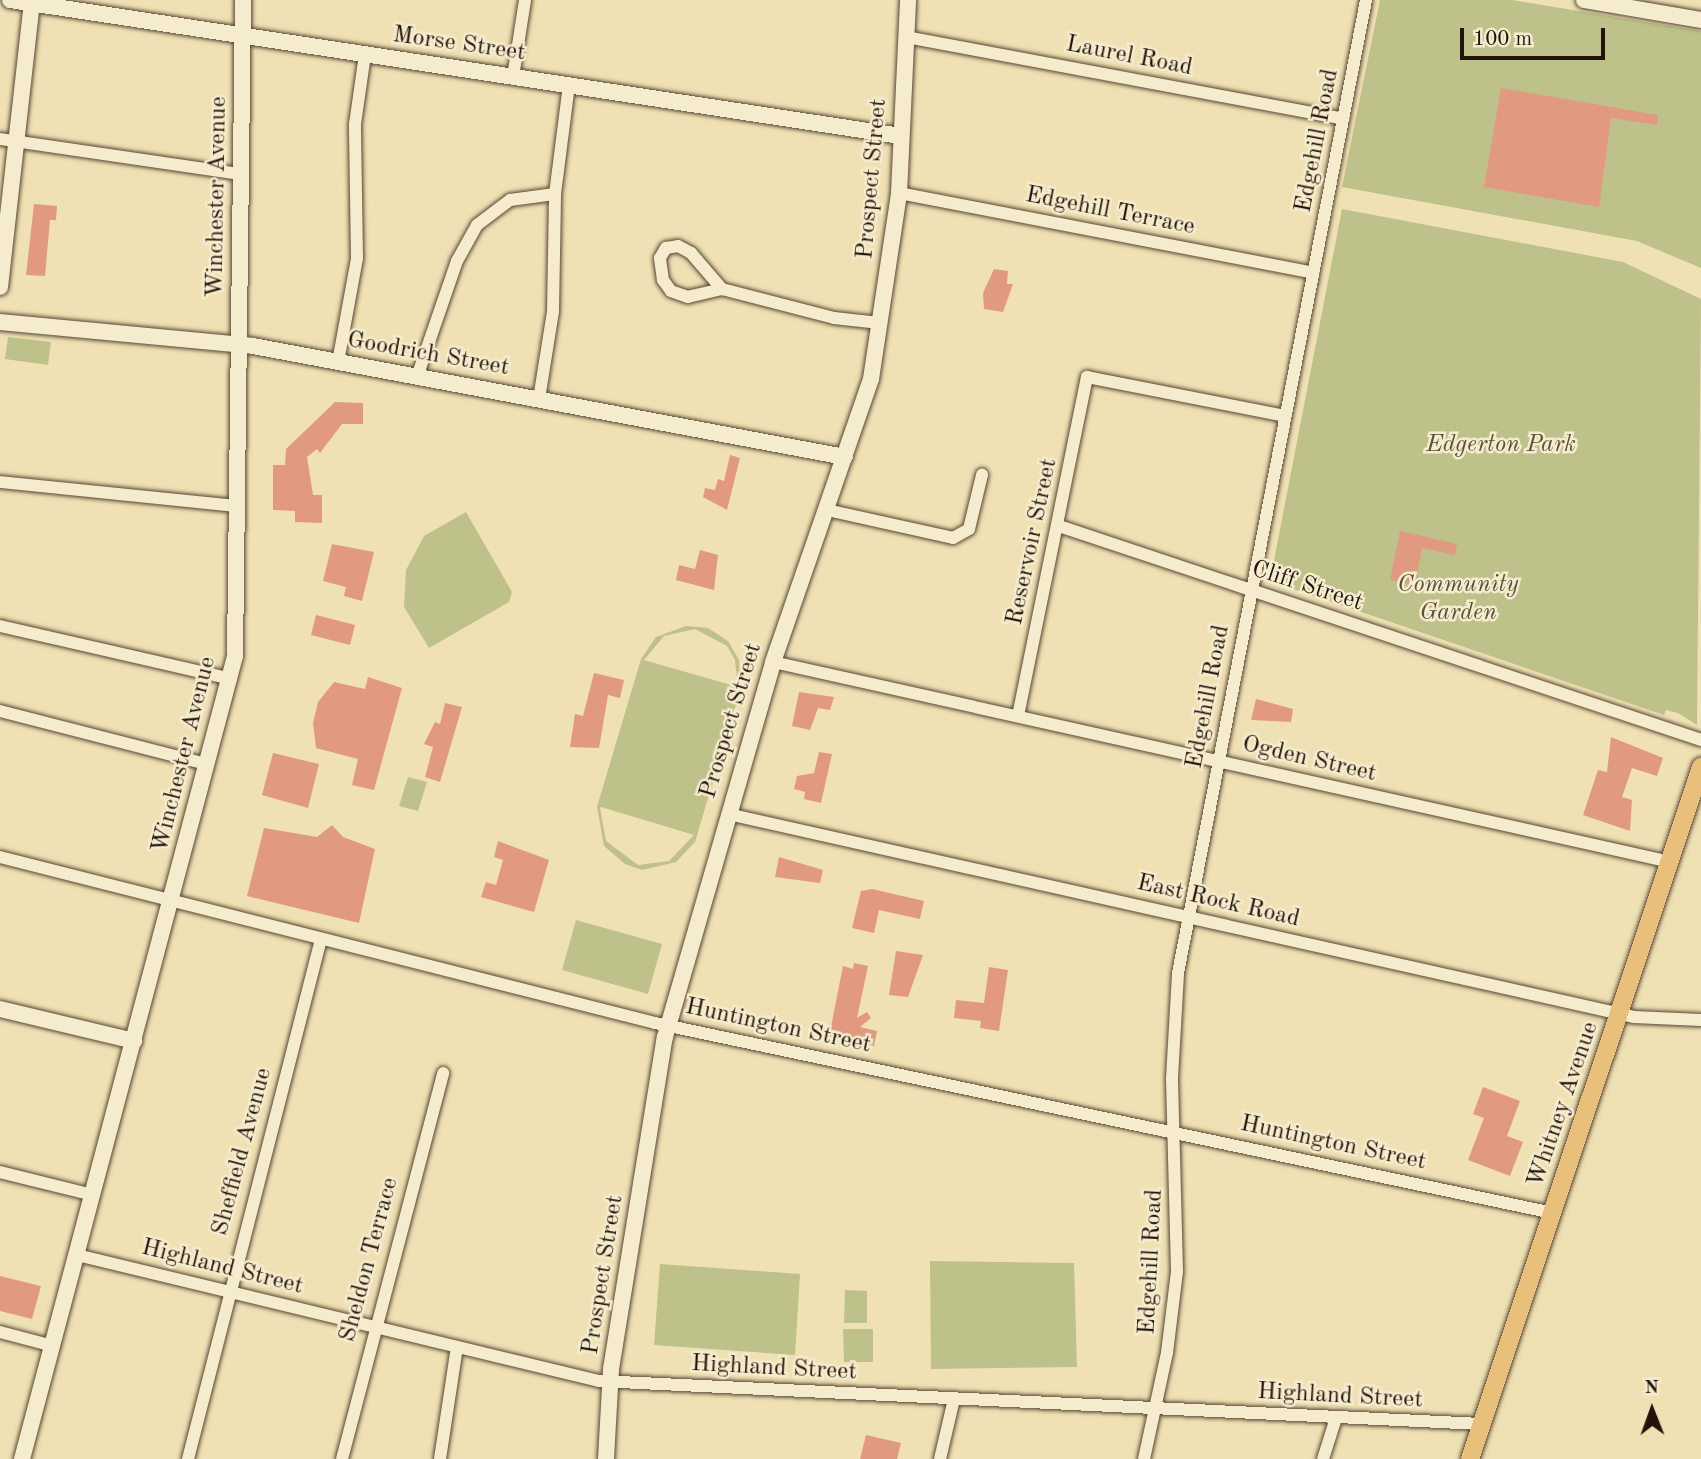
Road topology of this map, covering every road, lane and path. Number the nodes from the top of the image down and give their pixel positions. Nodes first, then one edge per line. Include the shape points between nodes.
1 (10, 0) edge
2 (243, 0) edge
3 (525, 0) edge
4 (908, 0) edge
5 (1366, 0) edge
6 (1584, 0) edge
7 (32, 2) edge
8 (1701, 20) edge
9 (242, 36) junction
10 (906, 37) junction
11 (365, 55) junction
12 (513, 77) junction
13 (569, 84) junction
14 (1343, 119) junction
15 (901, 136) junction
16 (0, 139) edge
17 (18, 141) junction
18 (241, 174) junction
19 (899, 192) junction
20 (555, 194) junction
21 (1313, 273) junction
22 (0, 286) edge
23 (722, 289) junction
24 (0, 322) edge
25 (880, 323) junction
26 (239, 344) junction
27 (338, 362) junction
28 (417, 377) junction
29 (539, 399) junction
30 (1285, 416) junction
31 (845, 457) junction
32 (982, 475) dead end
33 (0, 482) edge
34 (238, 506) junction
35 (827, 510) junction
36 (1059, 526) junction
37 (1251, 590) junction
38 (0, 626) edge
39 (773, 662) junction
40 (231, 678) junction
41 (0, 711) edge
42 (1018, 716) junction
43 (1701, 740) edge
44 (1218, 761) junction
45 (207, 764) junction
46 (1701, 767) edge
47 (1694, 809) edge
48 (728, 814) junction
49 (0, 857) edge
50 (1671, 862) junction
51 (171, 900) junction
52 (1188, 916) junction
53 (321, 939) junction
54 (0, 1009) edge
55 (1621, 1014) junction
56 (1701, 1020) edge
57 (669, 1026) junction
58 (134, 1041) junction
59 (443, 1073) dead end
60 (1176, 1132) junction
61 (0, 1172) edge
62 (93, 1195) junction
63 (1553, 1213) junction
64 (77, 1255) junction
65 (228, 1292) junction
66 (373, 1327) junction
67 (0, 1332) edge
68 (53, 1346) junction
69 (457, 1347) junction
70 (611, 1381) junction
71 (954, 1399) junction
72 (1156, 1409) junction
73 (1336, 1418) junction
74 (1482, 1424) junction
75 (22, 1459) edge
76 (188, 1459) edge
77 (342, 1459) edge
78 (440, 1459) edge
79 (606, 1459) edge
80 (940, 1459) edge
81 (1144, 1459) edge
82 (1323, 1459) edge
83 (1471, 1459) edge

1 - 7 main road, Morse Street
2 - 9 main road, Winchester Avenue
3 - 12 street
4 - 10 main road, Prospect Street
5 - 14 street, Edgehill Road
6 - 8 main road
7 - 9 main road, Morse Street
7 - 17 main road
9 - 11 main road, Morse Street
9 - 18 main road, Winchester Avenue
10 - 14 street, Laurel Road
10 - 15 main road, Prospect Street
11 - 12 main road, Morse Street
11 - 27 street via 355,124 357,258
12 - 13 main road, Morse Street
13 - 15 main road, Morse Street
13 - 20 street
14 - 21 street, Edgehill Road
15 - 19 main road, Prospect Street
16 - 17 street
17 - 18 street
17 - 22 main road
18 - 26 main road, Winchester Avenue
19 - 21 street, Edgehill Terrace
19 - 25 main road, Prospect Street
20 - 28 street via 510,200 477,225 457,261
20 - 29 street via 553,312
21 - 30 street, Edgehill Road
23 - 23 street via 687,250 674,246 661,254 663,280 677,295
23 - 25 street via 834,318
24 - 26 main road, Goodrich Street
25 - 31 main road, Prospect Street via 871,379
26 - 27 main road, Goodrich Street
26 - 34 main road, Winchester Avenue
27 - 28 main road, Goodrich Street
28 - 29 main road, Goodrich Street
29 - 31 main road, Goodrich Street
30 - 36 street, Reservoir Street via 1087,377
30 - 37 street, Edgehill Road
31 - 35 main road, Prospect Street
32 - 35 street via 970,529 953,538
33 - 34 street
34 - 40 main road, Winchester Avenue
35 - 39 main road, Prospect Street
36 - 37 street, Cliff Street
36 - 42 street, Reservoir Street
37 - 43 street, Cliff Street
37 - 44 street, Edgehill Road
38 - 40 street
39 - 42 street, Ogden Street
39 - 48 main road, Prospect Street
40 - 45 main road, Winchester Avenue
41 - 45 street
42 - 44 street, Ogden Street
44 - 50 street, Ogden Street
44 - 52 street, Edgehill Road
45 - 51 main road, Winchester Avenue
46 - 47 main road, Whitney Avenue
47 - 50 main road, Whitney Avenue
48 - 52 street, East Rock Road
48 - 57 main road, Prospect Street
49 - 51 street, Huntington Street
50 - 55 main road, Whitney Avenue
51 - 53 street, Huntington Street
51 - 58 main road, Winchester Avenue
52 - 55 street, East Rock Road
52 - 60 street, Edgehill Road via 1173,1030
53 - 57 street, Huntington Street
53 - 65 street, Sheffield Avenue
54 - 58 main road
55 - 56 street, East Rock Road
55 - 63 main road, Whitney Avenue
57 - 60 street, Huntington Street
57 - 70 main road, Prospect Street
58 - 62 main road, Winchester Avenue
59 - 66 street, Sheldon Terrace
60 - 63 street, Huntington Street
60 - 72 street, Edgehill Road via 1177,1271
61 - 62 street
62 - 64 main road, Winchester Avenue
63 - 74 main road, Whitney Avenue
64 - 65 street, Highland Street
64 - 68 main road, Winchester Avenue
65 - 66 street, Highland Street
65 - 76 street, Sheffield Avenue
66 - 69 street, Highland Street
66 - 77 street, Sheldon Terrace
67 - 68 street
68 - 75 main road, Winchester Avenue
69 - 70 street, Highland Street
69 - 78 street
70 - 71 street, Highland Street
70 - 79 main road, Prospect Street
71 - 72 street, Highland Street
71 - 80 street
72 - 73 street, Highland Street
72 - 81 street, Edgehill Road
73 - 74 street, Highland Street
73 - 82 street
74 - 83 main road, Whitney Avenue

